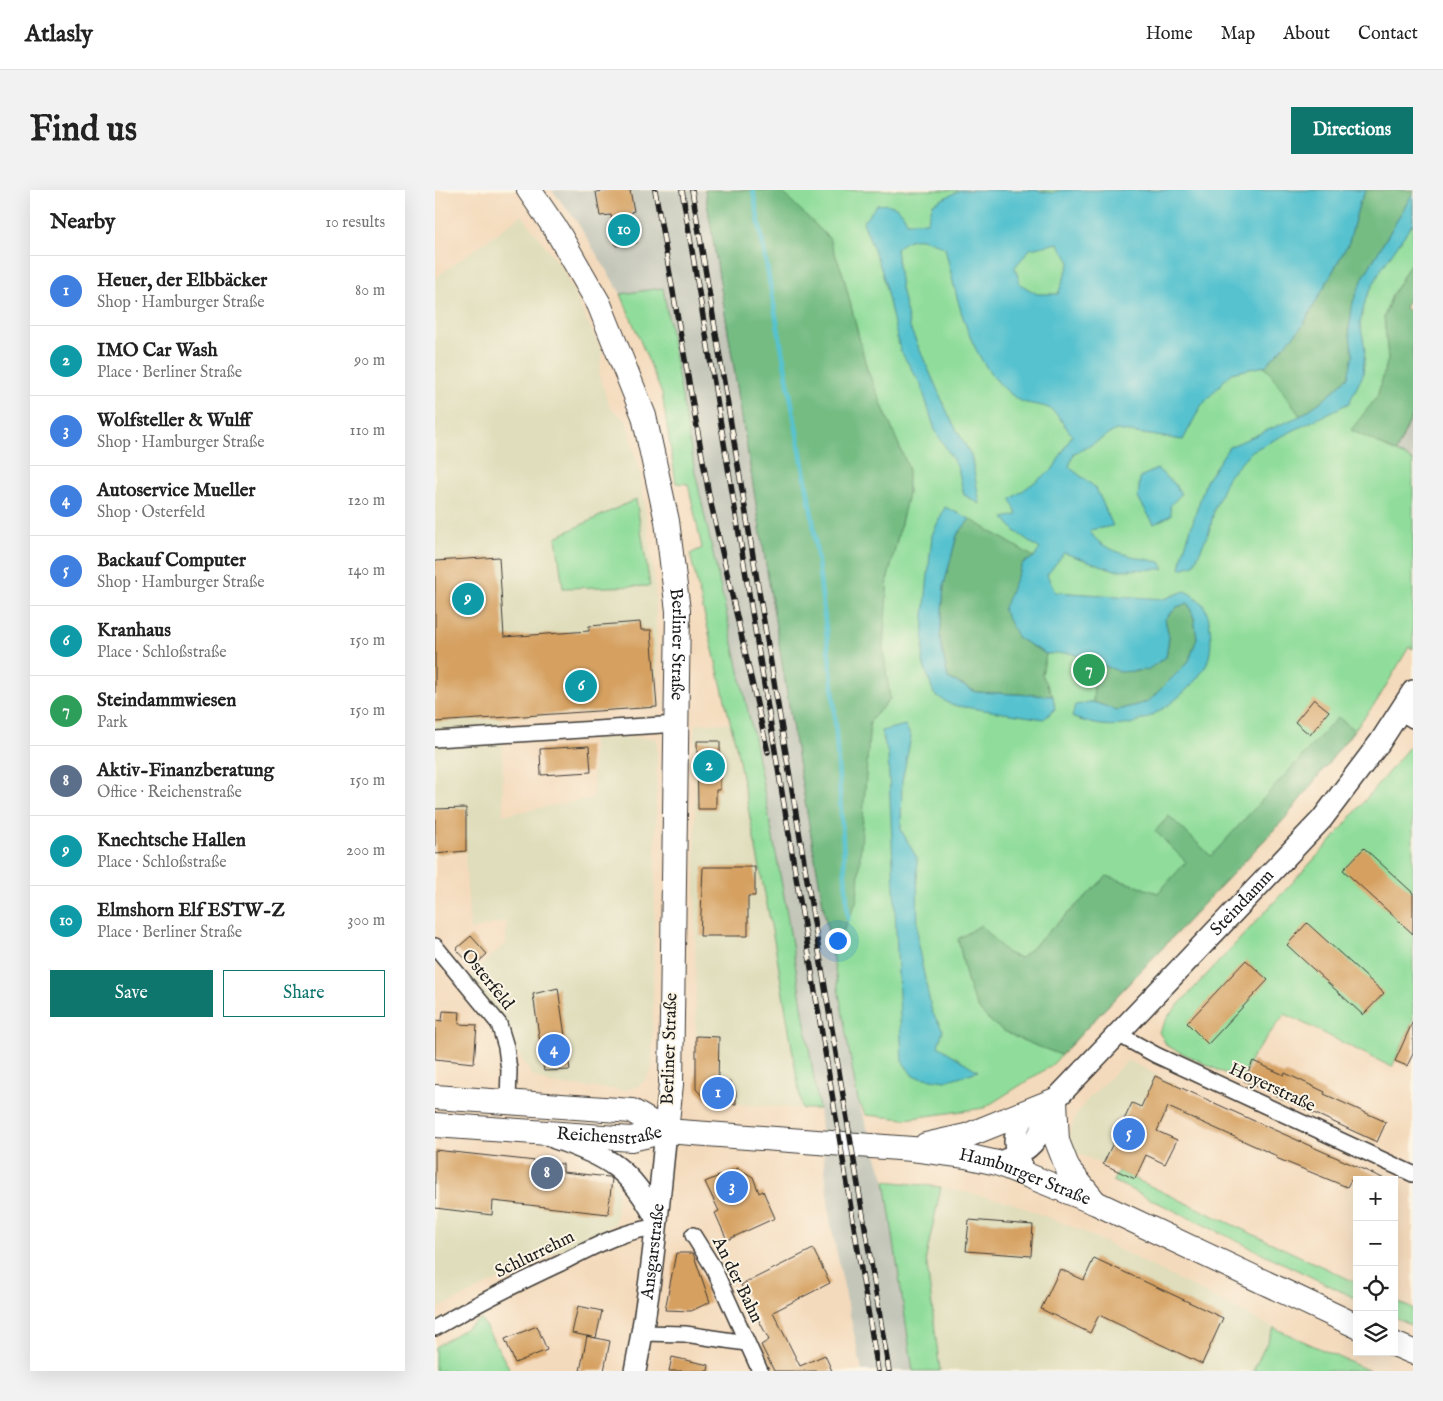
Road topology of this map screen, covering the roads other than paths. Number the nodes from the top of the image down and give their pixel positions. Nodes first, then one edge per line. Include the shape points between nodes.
1 (529, 190) edge
2 (1413, 691) edge
3 (1407, 716) edge
4 (678, 724) junction
5 (435, 739) edge
6 (435, 946) edge
7 (1117, 1033) junction
8 (435, 1097) edge
9 (1055, 1100) junction
10 (508, 1101) junction
11 (435, 1125) edge
12 (666, 1131) junction
13 (535, 1132) junction
14 (913, 1149) junction
15 (1013, 1164) junction
16 (1413, 1174) edge
17 (1096, 1203) junction
18 (657, 1224) junction
19 (693, 1235) dead end
20 (1353, 1324) edge
21 (435, 1328) edge
22 (643, 1333) junction
23 (746, 1343) junction
24 (1398, 1346) edge
25 (1413, 1352) edge
26 (635, 1371) edge
27 (760, 1371) edge

1 - 4 main road, Berliner Straße via 599,304 644,416 675,568
2 - 3 street, Steindamm
3 - 7 street, Steindamm via 1323,819
4 - 5 street
4 - 12 main road, Berliner Straße via 671,1084
6 - 10 street, Osterfeld via 499,1024 509,1070
7 - 9 street, Steindamm
7 - 16 street, Hoyerstraße via 1150,1052
8 - 10 main road, Reichenstraße
9 - 14 main road via 965,1136
9 - 15 street, Steindamm via 1027,1113 1016,1129
9 - 17 main road via 1057,1140 1068,1169
10 - 12 main road, Reichenstraße via 632,1111
11 - 13 main road, Reichenstraße
12 - 13 main road, Reichenstraße via 631,1139
12 - 14 main road, Hamburger Straße
12 - 18 street, Ansgarstraße
13 - 18 street via 588,1150 623,1170 644,1194
14 - 15 main road, Hamburger Straße
15 - 17 main road, Hamburger Straße
17 - 20 main road, Hamburger Straße
18 - 21 street, Schlurrehm via 601,1244
18 - 22 street, Ansgarstraße
19 - 23 street, An der Bahn via 713,1267
22 - 23 street, An der Bahn via 685,1334
22 - 26 street, Ansgarstraße
23 - 27 street, An der Bahn
24 - 25 main road

